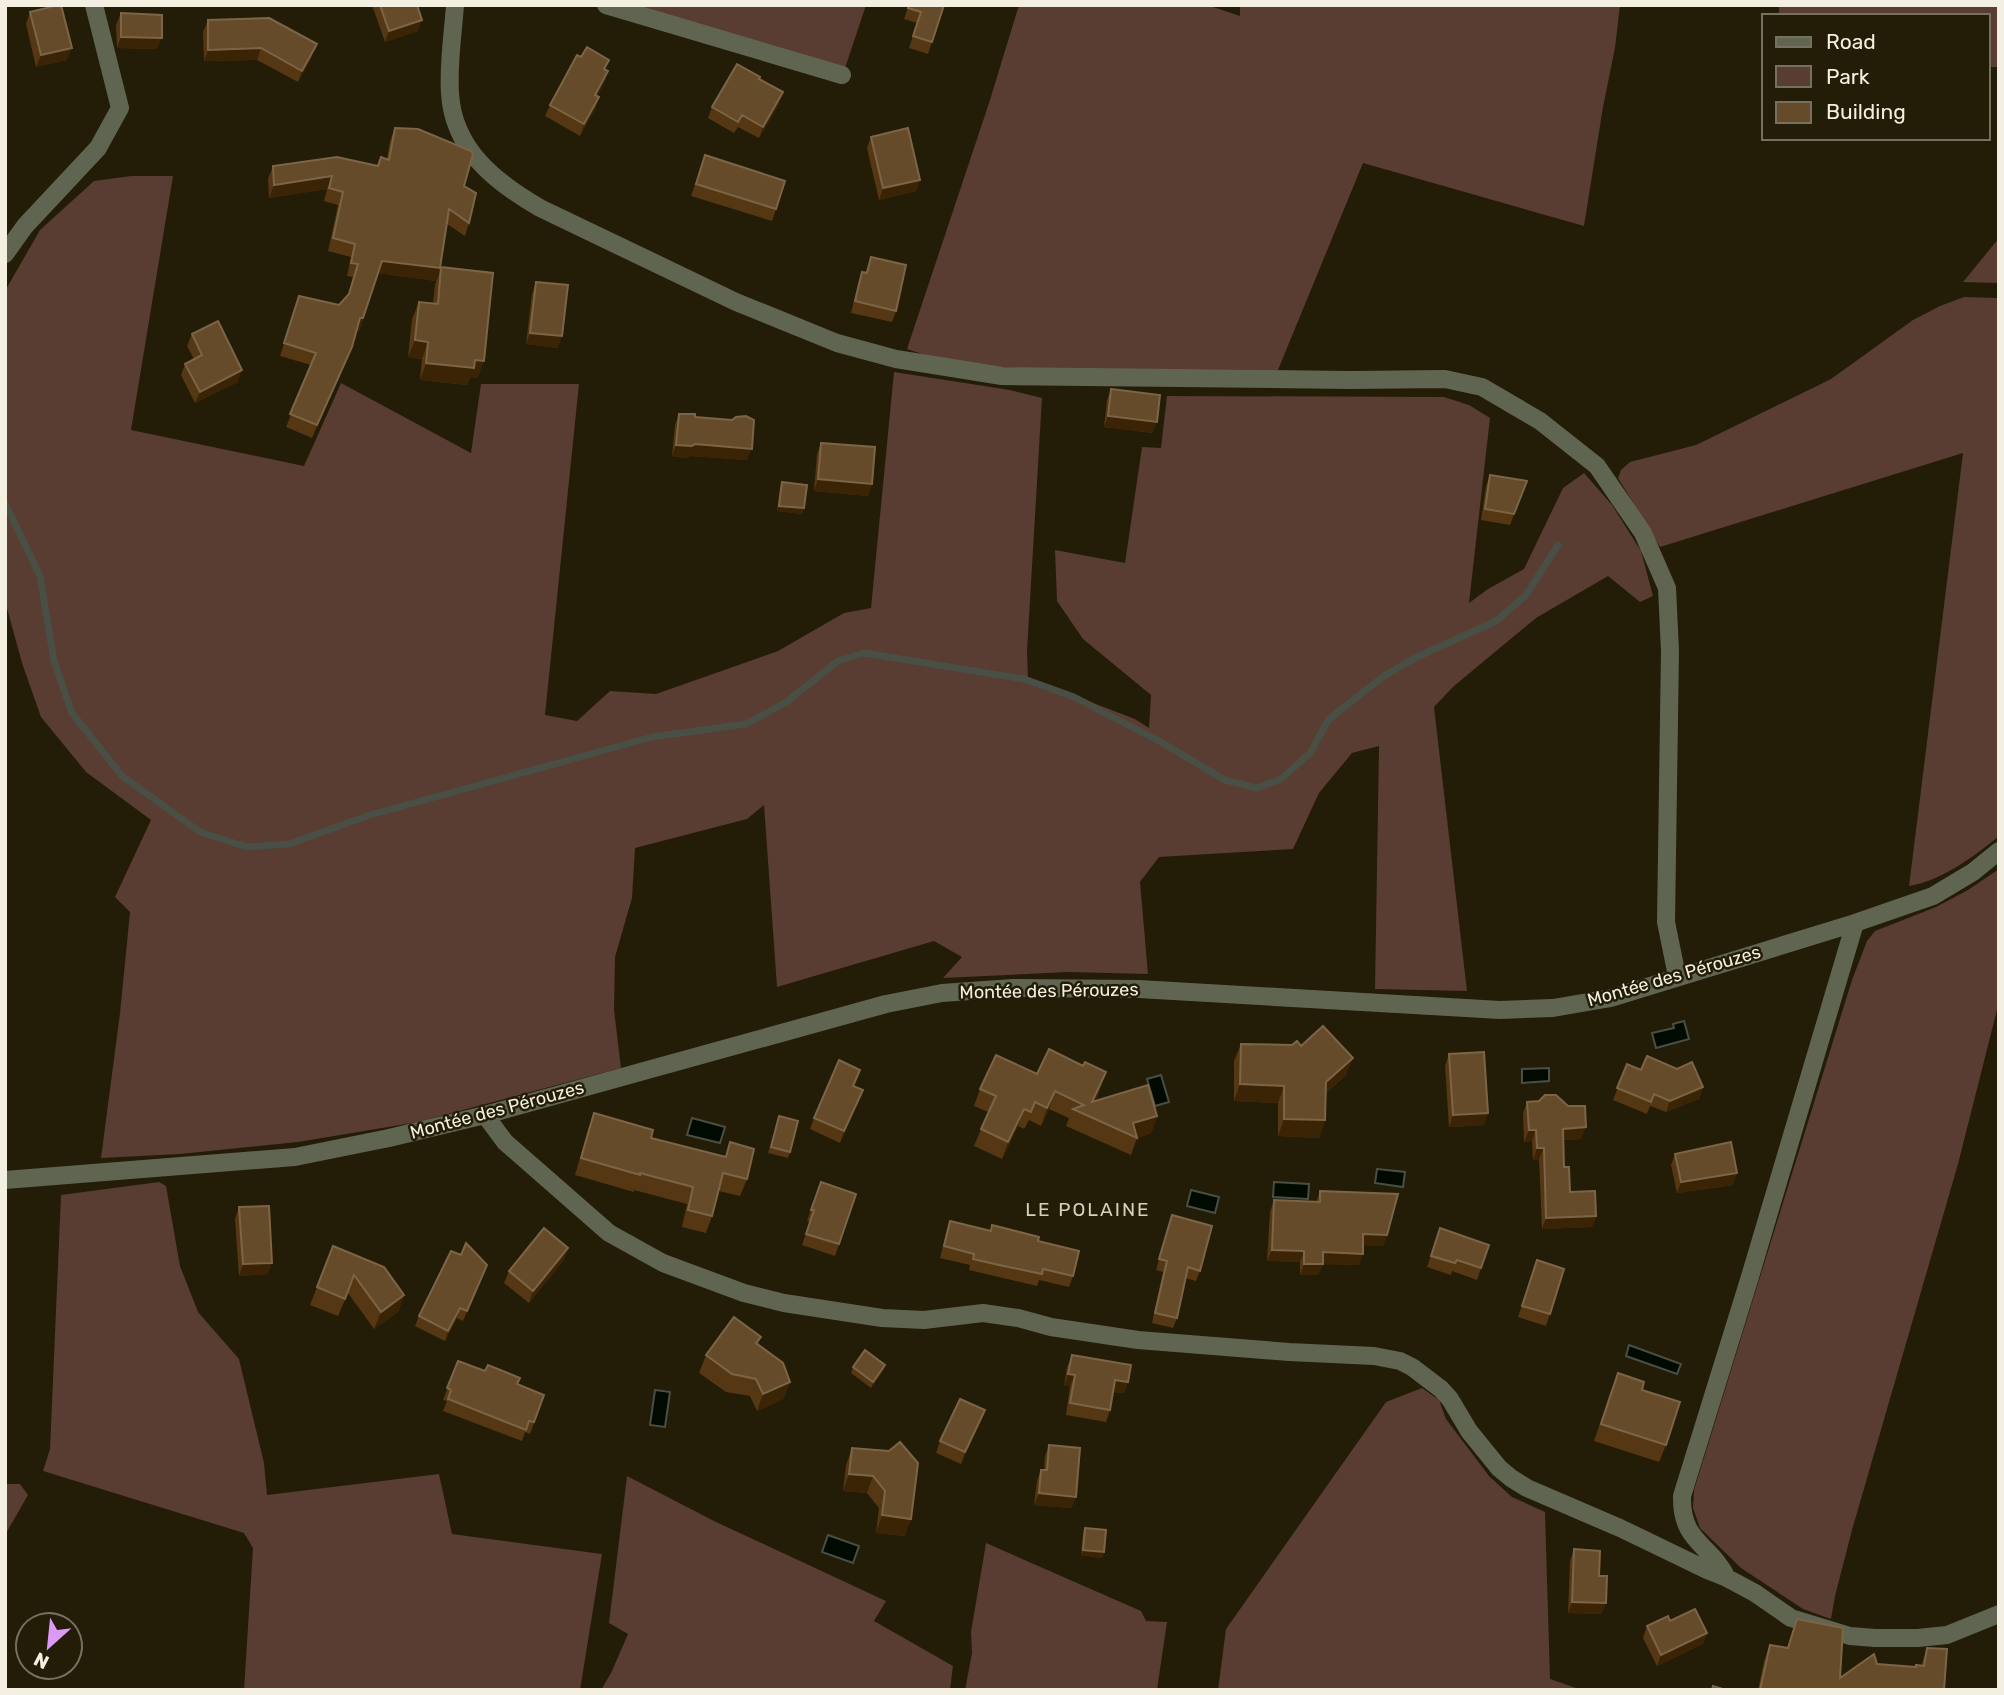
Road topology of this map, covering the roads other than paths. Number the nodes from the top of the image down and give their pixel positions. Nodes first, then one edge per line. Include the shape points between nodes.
1 (94, 5) edge
2 (455, 5) edge
3 (606, 5) edge
4 (842, 75) dead end
5 (5, 254) edge
6 (1999, 851) edge
7 (1855, 923) junction
8 (1677, 976) junction
9 (485, 1115) junction
10 (5, 1181) edge
11 (1727, 1578) junction
12 (1999, 1614) edge

1 - 5 street via 120,108 98,148
2 - 8 street via 450,92 458,130 475,158 540,208 802,329 896,359 1002,376 1445,379 1482,387 1540,421 1597,466 1643,533 1667,588 1666,922
3 - 4 street
6 - 7 street, Montée des Pérouzes via 1933,896
7 - 8 street, Montée des Pérouzes
7 - 11 street via 1682,1496 1689,1531 1720,1563
8 - 9 street, Montée des Pérouzes via 1611,998 1553,1008 1500,1010 1139,989 1013,988 942,993 873,1007
9 - 10 street, Montée des Pérouzes via 295,1157
9 - 11 street via 505,1142 609,1233 663,1263 744,1293 882,1318 924,1320 990,1313 1138,1340 1400,1361 1441,1389 1469,1431 1511,1478
11 - 12 street via 1791,1618 1850,1636 1947,1635

